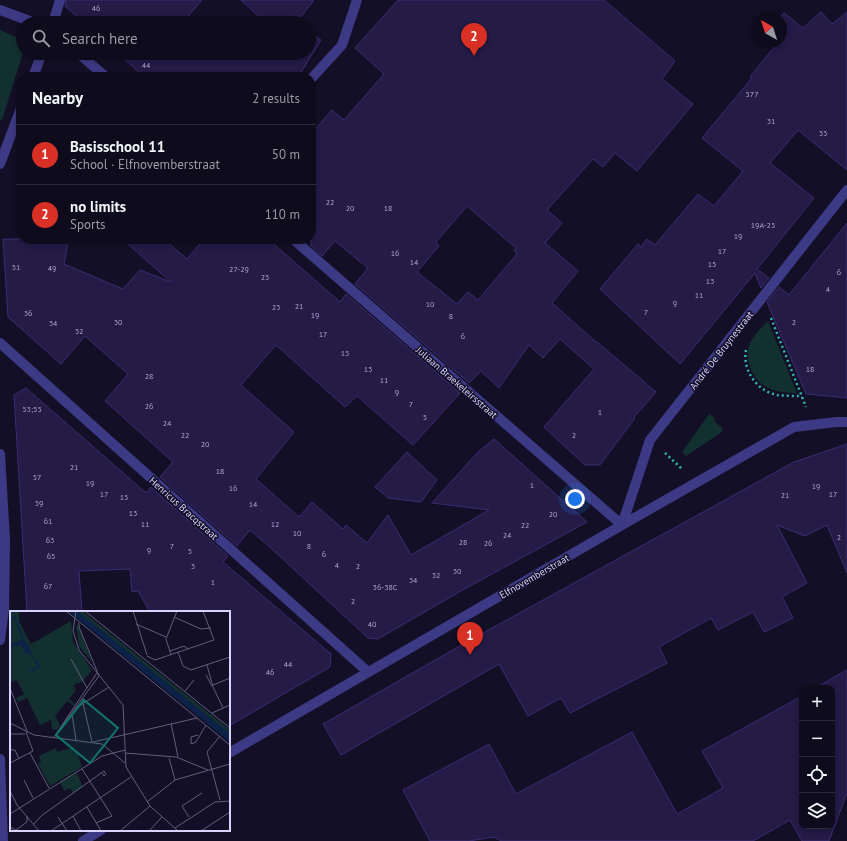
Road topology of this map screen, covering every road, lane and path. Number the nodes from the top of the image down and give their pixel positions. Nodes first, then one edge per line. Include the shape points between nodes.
1 (60, 0) edge
2 (358, 0) edge
3 (0, 10) edge
4 (16, 16) edge
5 (55, 16) edge
6 (39, 60) edge
7 (86, 60) edge
8 (35, 72) edge
9 (100, 72) edge
10 (316, 74) edge
11 (16, 121) edge
12 (0, 164) edge
13 (847, 190) edge
14 (299, 244) edge
15 (762, 298) junction
16 (0, 343) edge
17 (748, 346) dead end
18 (802, 396) junction
19 (847, 422) edge
20 (813, 424) junction
21 (650, 440) junction
22 (0, 454) edge
23 (694, 484) junction
24 (622, 525) junction
25 (0, 640) edge
26 (368, 672) junction
27 (230, 752) edge
28 (0, 758) edge
29 (99, 831) edge
30 (3, 841) edge
31 (83, 841) edge

1 - 5 street
2 - 10 street via 342,45
3 - 4 street
6 - 8 street
7 - 9 street
11 - 12 street
13 - 15 street, André De Bruynestraat
14 - 24 street, Juliaan Braekeleirsstraat
15 - 18 path
15 - 21 street, André De Bruynestraat
16 - 26 street, Henricus Bracqstraat
17 - 18 path via 746,363 750,376 756,383 776,395
18 - 20 path
19 - 20 street, Elfnovemberstraat
20 - 23 street, Elfnovemberstraat via 794,427
21 - 23 path via 675,461
21 - 24 street, André De Bruynestraat
22 - 25 street via 6,540 4,609
23 - 24 street, Elfnovemberstraat
24 - 26 street, Elfnovemberstraat
26 - 27 street, Elfnovemberstraat
28 - 30 street
29 - 31 street

